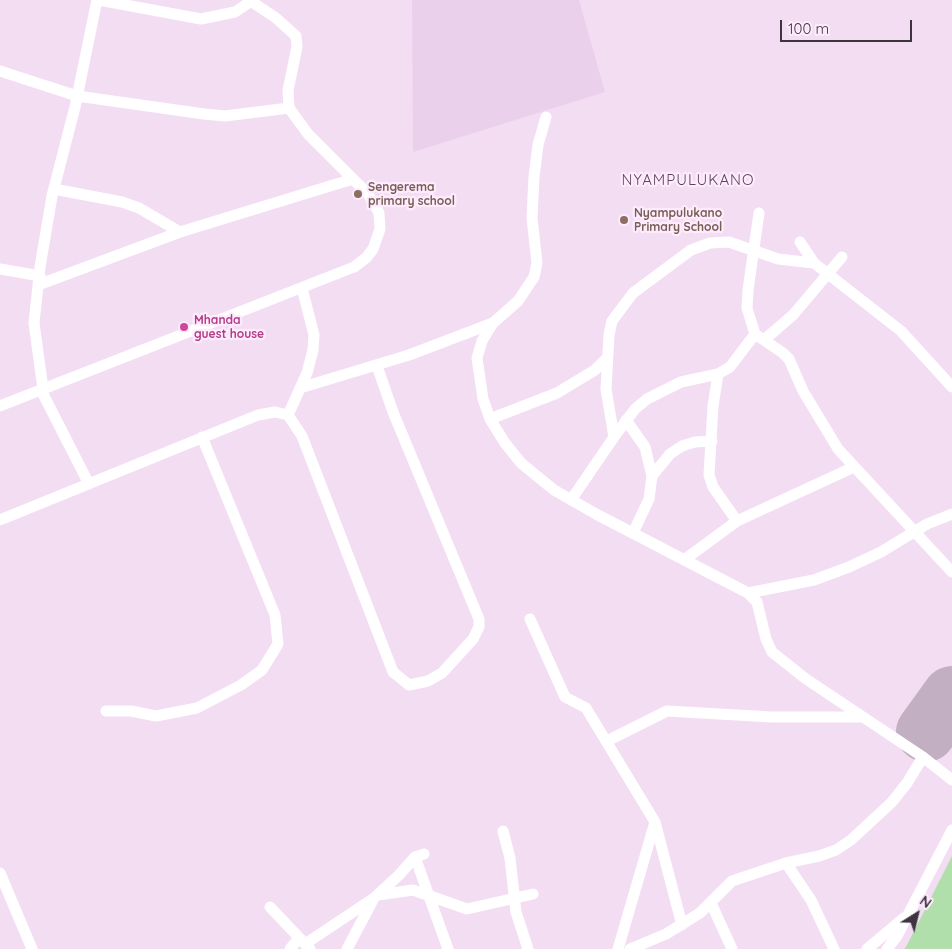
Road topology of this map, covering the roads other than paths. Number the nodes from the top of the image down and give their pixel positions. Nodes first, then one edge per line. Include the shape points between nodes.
1 (98, 0) edge
2 (253, 1) edge
3 (0, 71) edge
4 (77, 96) junction
5 (289, 108) junction
6 (546, 117) dead end
7 (354, 179) junction
8 (54, 189) junction
9 (759, 213) dead end
10 (180, 232) junction
11 (800, 242) dead end
12 (754, 250) junction
13 (842, 257) dead end
14 (814, 263) junction
15 (0, 269) edge
16 (827, 274) junction
17 (39, 280) junction
18 (302, 288) junction
19 (493, 323) junction
20 (759, 337) junction
21 (606, 359) junction
22 (377, 366) junction
23 (718, 374) junction
24 (952, 387) edge
25 (300, 388) junction
26 (42, 389) junction
27 (0, 406) edge
28 (288, 415) junction
29 (490, 419) junction
30 (626, 420) junction
31 (202, 436) junction
32 (614, 437) junction
33 (712, 441) junction
34 (854, 467) junction
35 (652, 476) junction
36 (89, 484) junction
37 (571, 500) junction
38 (952, 514) edge
39 (0, 520) edge
40 (737, 521) junction
41 (915, 531) junction
42 (633, 533) junction
43 (684, 560) junction
44 (952, 572) edge
45 (748, 593) junction
46 (530, 619) dead end
47 (106, 711) dead end
48 (859, 716) junction
49 (607, 741) junction
50 (923, 757) junction
51 (952, 780) edge
52 (655, 822) junction
53 (503, 830) dead end
54 (952, 830) edge
55 (786, 863) junction
56 (0, 874) edge
57 (533, 894) dead end
58 (376, 896) junction
59 (428, 896) junction
60 (514, 898) junction
61 (711, 904) junction
62 (270, 907) dead end
63 (908, 915) junction
64 (682, 925) junction
65 (305, 944) edge
66 (32, 949) edge
67 (290, 949) edge
68 (347, 949) edge
69 (448, 949) edge
70 (528, 949) edge
71 (618, 949) edge
72 (630, 949) edge
73 (732, 949) edge
74 (834, 949) edge
75 (867, 949) edge
76 (887, 949) edge

1 - 2 street via 201,19 235,12
1 - 4 street
2 - 5 street via 296,36 297,47 288,90
3 - 4 street
4 - 5 street via 225,116
4 - 8 street
5 - 7 street via 308,134
6 - 19 street via 534,177 532,218 537,263 534,277 518,301
7 - 10 street
7 - 18 street via 379,213 377,242 366,258 354,267
8 - 10 street via 122,202
8 - 17 street
9 - 12 street
10 - 17 street
11 - 14 street
12 - 14 street via 778,259
12 - 20 street via 747,308
12 - 21 street via 729,242 710,243 691,250 633,293 612,320
13 - 16 street
14 - 16 street
15 - 17 street
16 - 20 street via 793,315
16 - 24 street via 901,331
17 - 26 street via 34,323
18 - 25 street via 314,335 311,362
18 - 26 street
19 - 22 street
19 - 29 street via 482,341 477,358 482,399
20 - 23 street via 730,367
20 - 34 street via 789,359 819,421
21 - 29 street via 595,370 557,393
21 - 32 street via 607,404
22 - 25 street
22 - 28 street via 393,412 477,610 479,623 473,639 442,673 428,681 409,685 393,672 302,436
23 - 30 street via 681,382 660,391
23 - 33 street via 712,406
25 - 28 street
26 - 27 street
26 - 36 street
28 - 31 street via 275,412 258,414
29 - 37 street via 521,463
30 - 32 street
30 - 35 street via 645,447
31 - 36 street
31 - 47 street via 274,615 278,644 262,670 242,685 197,708 156,716 131,710
32 - 37 street
33 - 35 street via 682,446 670,454
33 - 40 street via 709,475 712,487
34 - 40 street
34 - 41 street
35 - 42 street via 649,498
36 - 39 street
37 - 42 street
38 - 41 street
40 - 43 street
41 - 44 street
41 - 45 street via 849,568 814,580
42 - 43 street
43 - 45 street
45 - 48 street via 757,602 772,652
46 - 49 street via 565,697 586,708
48 - 49 street via 772,717 667,711
48 - 50 street
49 - 52 street
50 - 51 street
50 - 55 street via 892,802 852,840 819,856
52 - 64 street
52 - 71 street
53 - 60 street
54 - 63 street
55 - 61 street via 732,881
55 - 74 street via 810,900
56 - 66 street
57 - 60 street
58 - 59 street via 412,890
58 - 59 street via 419,856
58 - 65 street
58 - 68 street
59 - 60 street via 467,909
59 - 69 street
60 - 70 street
61 - 64 street
61 - 73 street
62 - 65 street
63 - 75 street
63 - 76 street
64 - 72 street
65 - 67 street

